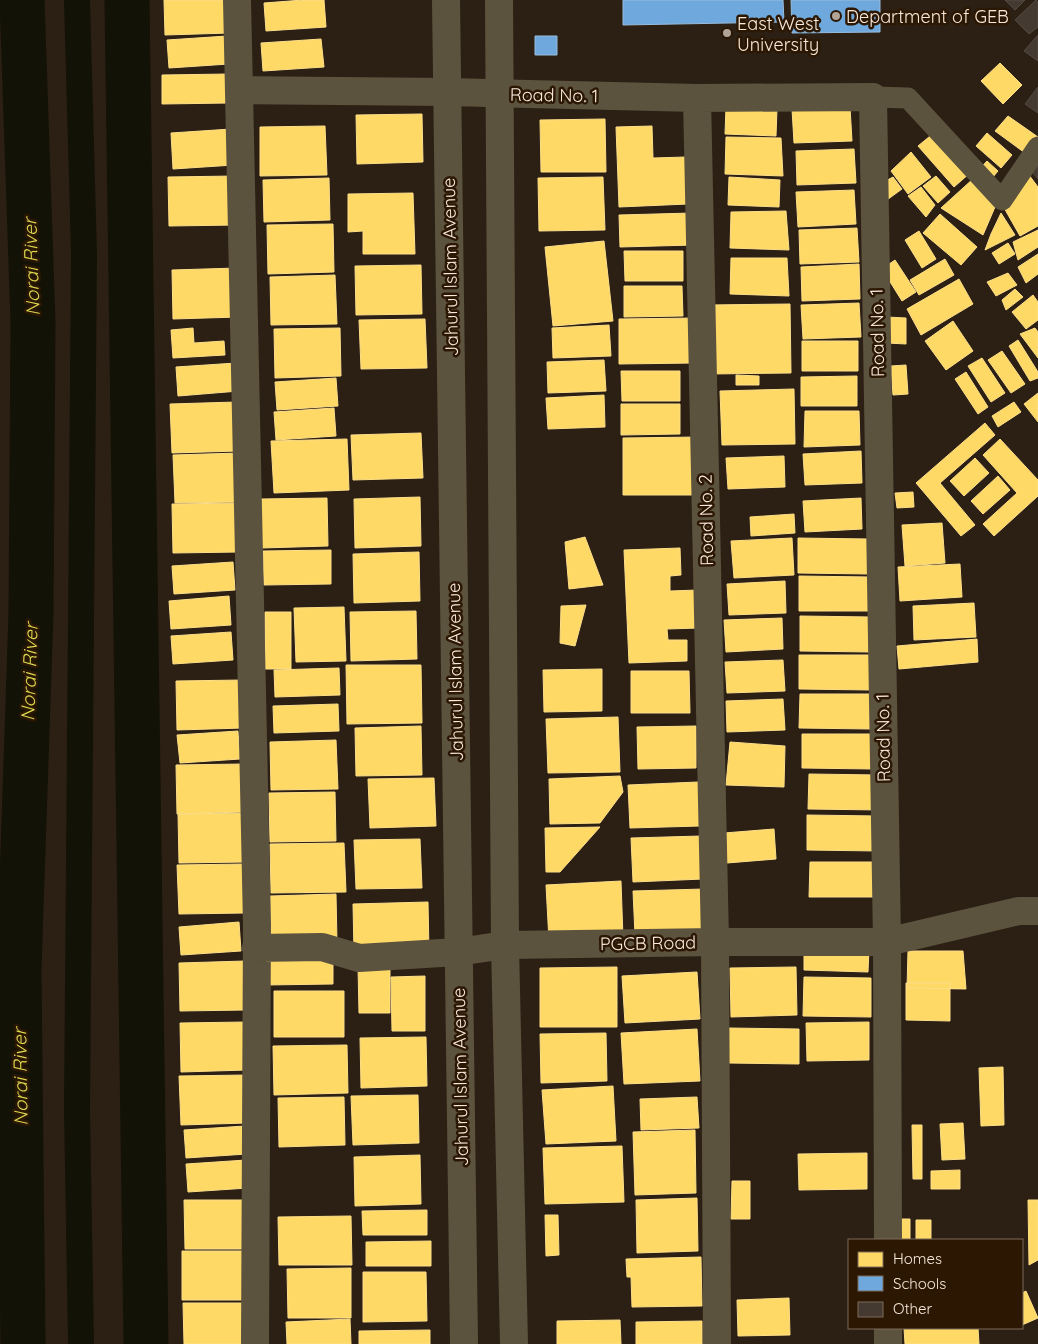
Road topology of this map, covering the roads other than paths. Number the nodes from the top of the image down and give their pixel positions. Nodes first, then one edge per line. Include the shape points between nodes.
1 (237, 0) edge
2 (446, 0) edge
3 (499, 0) edge
4 (240, 90) junction
5 (448, 92) junction
6 (501, 94) junction
7 (873, 97) junction
8 (697, 98) junction
9 (1038, 147) edge
10 (1038, 911) edge
11 (715, 942) junction
12 (887, 942) junction
13 (505, 945) junction
14 (256, 948) junction
15 (458, 952) junction
16 (888, 1239) edge
17 (888, 1329) edge
18 (255, 1344) edge
19 (464, 1344) edge
20 (514, 1344) edge
21 (717, 1344) edge
22 (888, 1344) edge

1 - 4 street
2 - 5 street, Jahurul Islam Avenue
3 - 6 street
4 - 5 street, Road No. 1
4 - 14 street
5 - 6 street, Road No. 1
5 - 15 street, Jahurul Islam Avenue
6 - 8 street, Road No. 1
6 - 13 street
7 - 8 street, Road No. 1
7 - 9 street via 908,98 1002,200
7 - 12 street, Road No. 1
8 - 11 street, Road No. 2
10 - 12 street, PGCB Road via 1019,912
11 - 12 street, PGCB Road
11 - 13 street, PGCB Road
11 - 21 street, Road No. 2
12 - 16 street, Road No. 1
13 - 15 street, PGCB Road
13 - 20 street
14 - 15 street, PGCB Road via 322,947 359,958
14 - 18 street
15 - 19 street, Jahurul Islam Avenue
17 - 22 street

